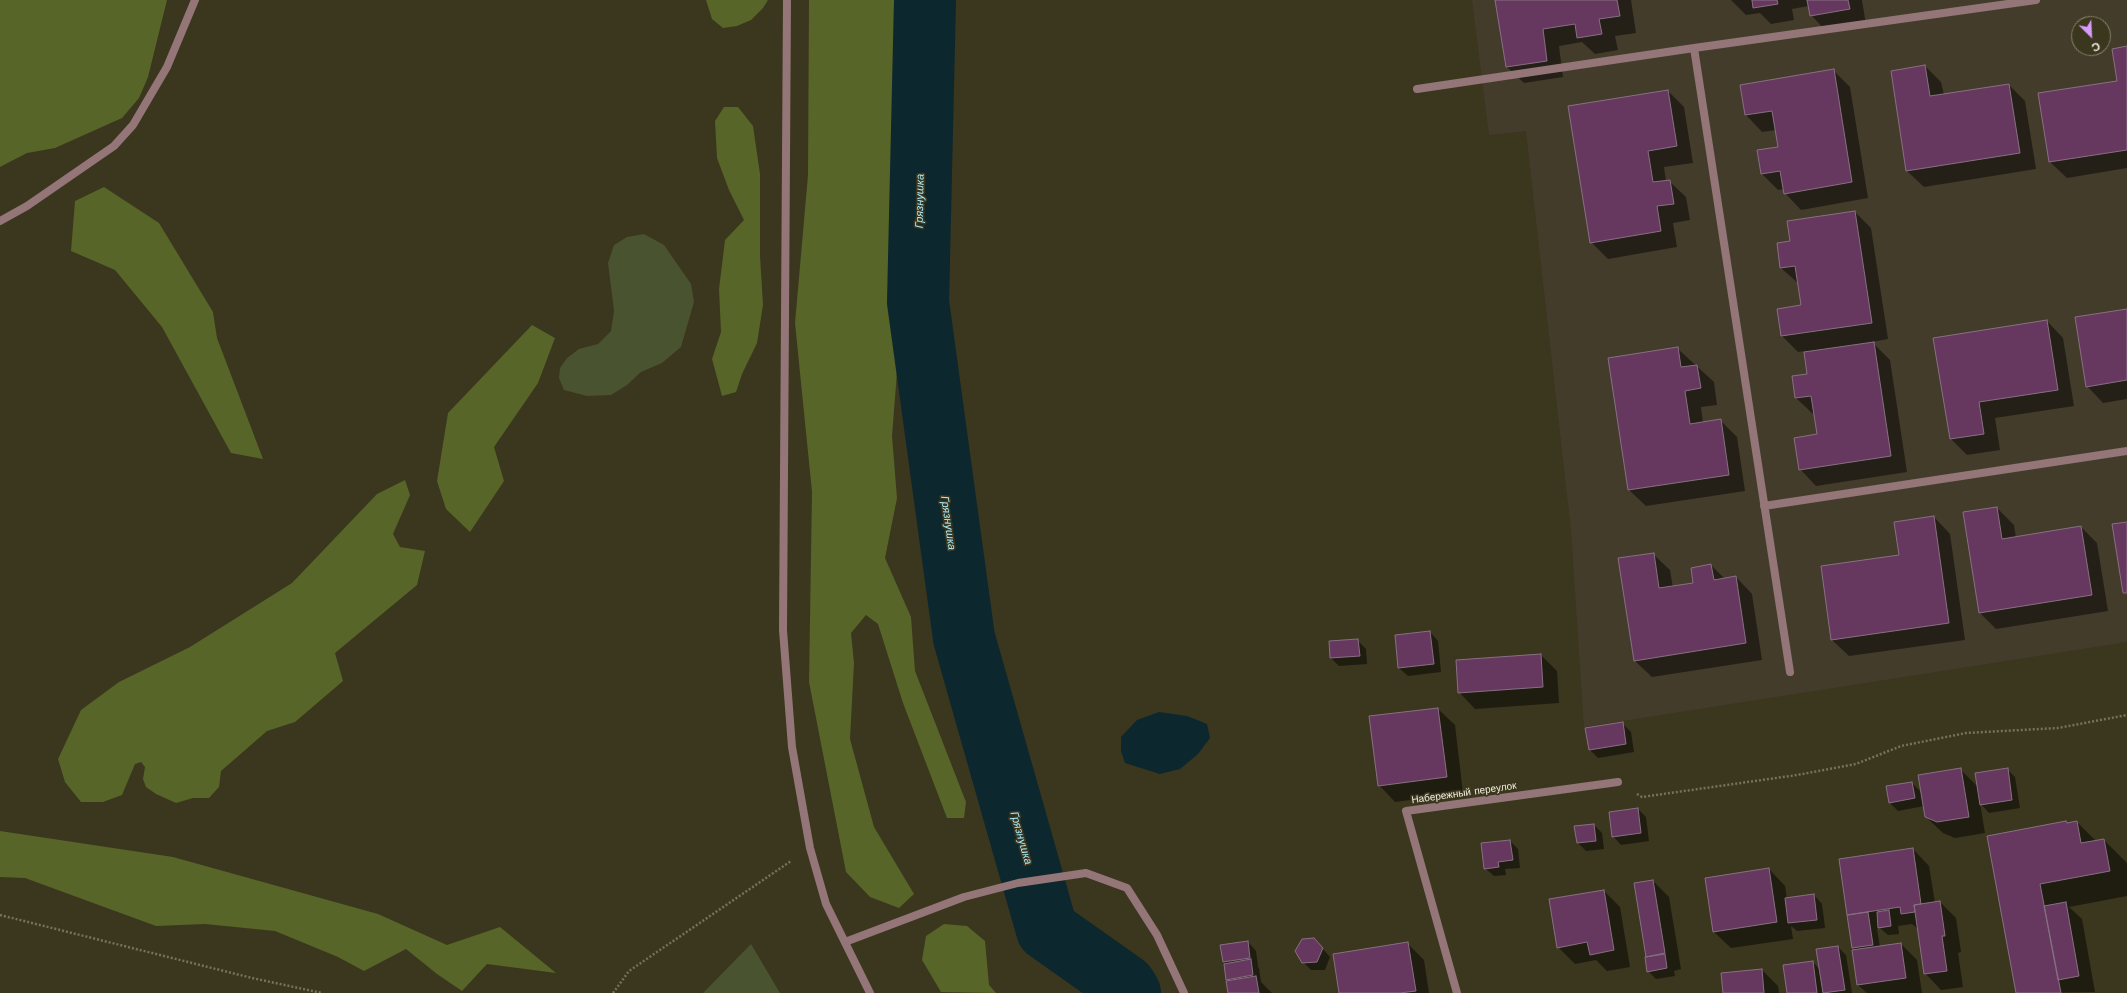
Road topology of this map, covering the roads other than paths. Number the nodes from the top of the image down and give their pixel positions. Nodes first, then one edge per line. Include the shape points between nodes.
1 (195, 0) edge
2 (787, 0) edge
3 (2036, 0) edge
4 (1694, 48) junction
5 (1417, 89) dead end
6 (0, 221) edge
7 (2127, 451) edge
8 (1764, 506) junction
9 (1790, 672) dead end
10 (1618, 782) road end
11 (845, 942) junction
12 (870, 993) edge
13 (1184, 993) edge
14 (1457, 993) edge

1 - 6 street via 167,67 133,125 114,146 27,206
2 - 11 street via 783,630 792,747 810,848 826,904
3 - 4 street
4 - 5 street
4 - 8 street
7 - 8 street
8 - 9 street
10 - 14 street, Набережный переулок via 1406,811
11 - 12 street
11 - 13 street via 964,897 1018,883 1086,873 1127,888 1157,935

